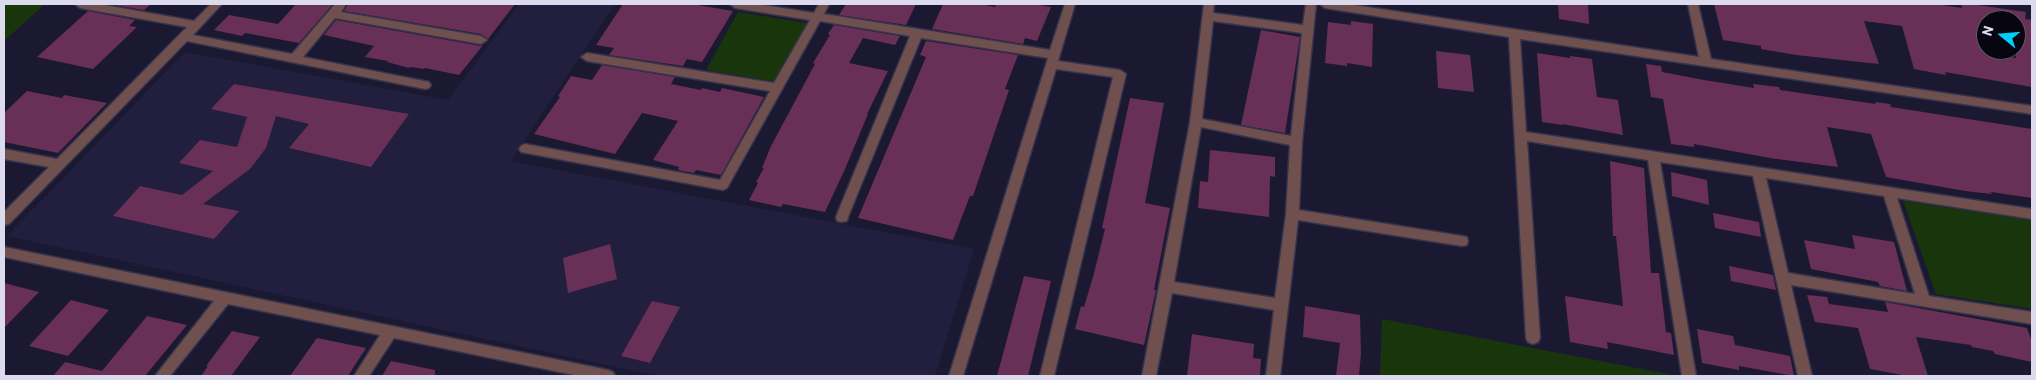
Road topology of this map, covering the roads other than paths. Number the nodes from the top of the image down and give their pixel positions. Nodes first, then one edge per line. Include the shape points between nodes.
1 (80, 4) edge
2 (217, 4) edge
3 (341, 4) edge
4 (735, 4) edge
5 (824, 4) edge
6 (1070, 4) edge
7 (1209, 4) edge
8 (1311, 4) edge
9 (1325, 4) edge
10 (1693, 4) edge
11 (332, 14) junction
12 (1207, 16) junction
13 (817, 17) junction
14 (196, 25) junction
15 (1308, 30) junction
16 (917, 33) junction
17 (1514, 34) junction
18 (184, 37) junction
19 (481, 40) dead end
20 (587, 57) dead end
21 (294, 59) junction
22 (1053, 60) junction
23 (1706, 61) junction
24 (425, 85) dead end
25 (777, 88) junction
26 (2032, 110) edge
27 (1196, 122) junction
28 (1521, 136) junction
29 (1296, 142) junction
30 (525, 149) dead end
31 (4, 154) edge
32 (1653, 156) junction
33 (58, 164) junction
34 (1758, 172) junction
35 (1889, 192) junction
36 (1292, 214) junction
37 (2032, 214) edge
38 (842, 217) dead end
39 (4, 220) edge
40 (1462, 241) dead end
41 (4, 252) edge
42 (1782, 278) junction
43 (1167, 286) junction
44 (224, 298) junction
45 (1924, 301) junction
46 (1280, 305) junction
47 (2032, 318) edge
48 (390, 332) junction
49 (1533, 338) dead end
50 (162, 376) edge
51 (361, 376) edge
52 (608, 376) edge
53 (956, 376) edge
54 (1047, 376) edge
55 (1148, 376) edge
56 (1273, 376) edge
57 (1689, 376) edge
58 (1805, 376) edge

1 - 14 street
2 - 14 street
3 - 11 street
4 - 13 street
5 - 13 street
6 - 22 street
7 - 12 street
8 - 15 street
9 - 17 street
10 - 23 street
11 - 19 street
11 - 21 street
12 - 15 street
12 - 27 street
13 - 16 street
13 - 25 street
14 - 18 street
15 - 29 street
16 - 22 street
16 - 38 street
17 - 23 street
17 - 28 street
18 - 21 street
18 - 33 street
20 - 25 street
21 - 24 street
22 - 53 street
22 - 54 street via 1120,74
23 - 26 street
25 - 30 street via 723,184
27 - 29 street
27 - 43 street
28 - 32 street
28 - 49 street
29 - 36 street
31 - 33 street
32 - 34 street
32 - 57 street
33 - 39 street
34 - 35 street
34 - 42 street
35 - 37 street
35 - 45 street
36 - 40 street
36 - 46 street
41 - 44 street
42 - 45 street
42 - 58 street
43 - 46 street
43 - 55 street
44 - 48 street
44 - 50 street
45 - 47 street
46 - 56 street
48 - 51 street
48 - 52 street

